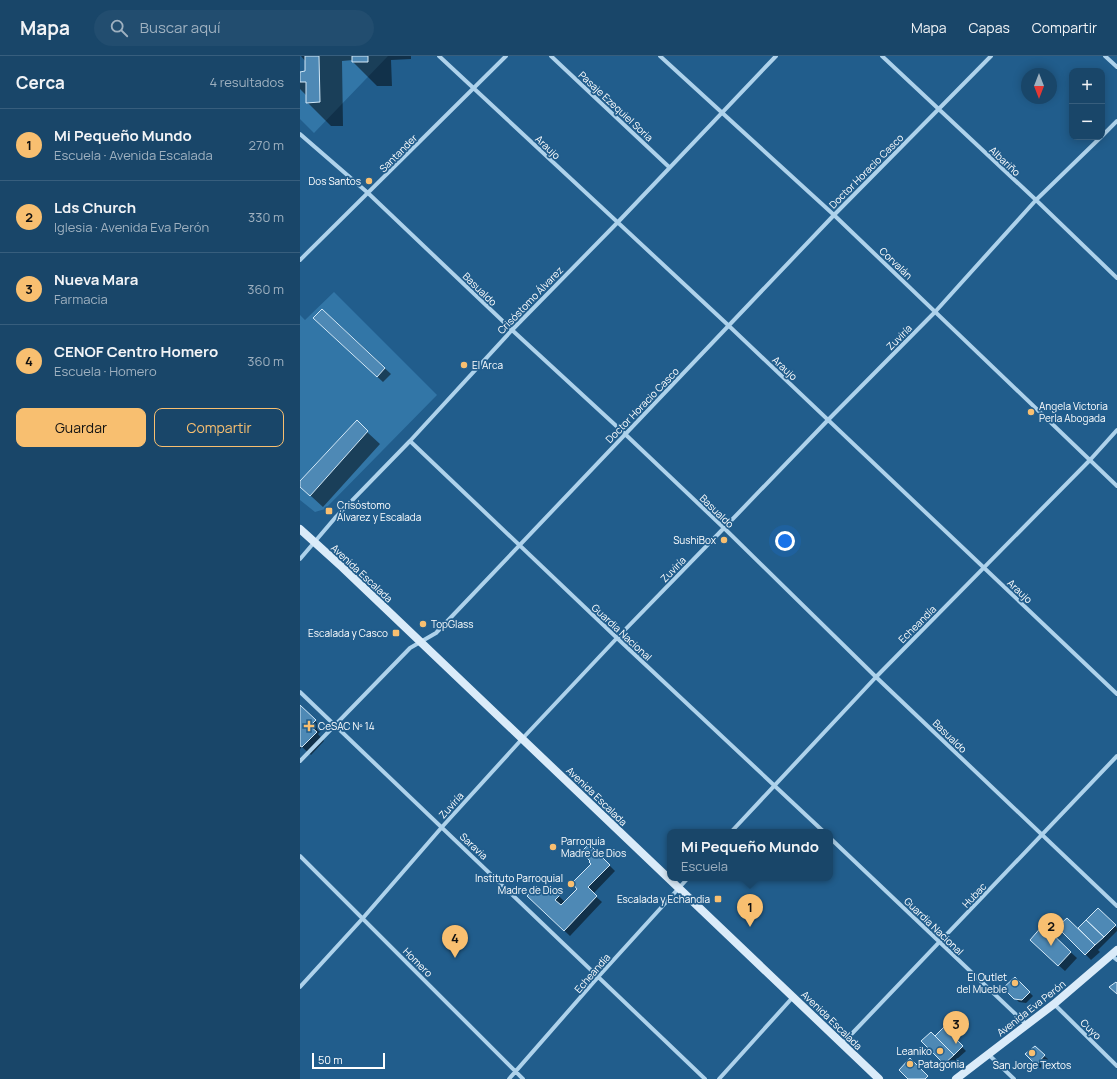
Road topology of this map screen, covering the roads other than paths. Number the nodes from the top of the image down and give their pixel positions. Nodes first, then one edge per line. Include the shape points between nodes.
1 (439, 56) edge
2 (506, 56) edge
3 (551, 56) edge
4 (660, 56) edge
5 (776, 56) edge
6 (882, 56) edge
7 (991, 56) edge
8 (1105, 56) edge
9 (1117, 67) edge
10 (473, 89) junction
11 (938, 110) junction
12 (723, 113) junction
13 (1117, 121) edge
14 (1105, 132) edge
15 (300, 134) edge
16 (1097, 140) edge
17 (669, 167) junction
18 (368, 193) junction
19 (1036, 200) junction
20 (834, 215) junction
21 (618, 222) junction
22 (300, 260) edge
23 (1117, 278) edge
24 (935, 312) junction
25 (728, 325) junction
26 (512, 330) junction
27 (828, 420) junction
28 (1117, 430) edge
29 (625, 434) junction
30 (410, 442) junction
31 (1090, 460) junction
32 (1117, 486) edge
33 (724, 528) junction
34 (300, 529) edge
35 (314, 542) junction
36 (519, 546) junction
37 (300, 559) edge
38 (984, 568) junction
39 (617, 638) junction
40 (420, 642) junction
41 (876, 677) junction
42 (300, 692) edge
43 (1117, 694) edge
44 (335, 726) junction
45 (522, 738) junction
46 (1117, 756) edge
47 (300, 761) edge
48 (775, 786) junction
49 (442, 827) junction
50 (734, 829) edge
51 (821, 829) edge
52 (1042, 835) junction
53 (833, 841) edge
54 (300, 856) edge
55 (667, 877) edge
56 (671, 881) edge
57 (685, 881) edge
58 (678, 888) junction
59 (1117, 906) edge
60 (363, 918) junction
61 (940, 943) junction
62 (1115, 955) edge
63 (599, 976) junction
64 (300, 987) edge
65 (793, 997) junction
66 (1054, 1004) junction
67 (1026, 1025) junction
68 (842, 1044) junction
69 (988, 1054) junction
70 (1117, 1066) edge
71 (516, 1072) junction
72 (509, 1079) edge
73 (524, 1079) edge
74 (705, 1079) edge
75 (719, 1079) edge
76 (879, 1079) edge
77 (956, 1079) edge
78 (1014, 1079) edge

1 - 10 street, Araujo
2 - 10 street, Santander
3 - 17 street, Pasaje Ezequiel Soria
4 - 12 street, Corvalán
5 - 12 street, Crisóstomo Álvarez
6 - 11 street, Albariño
7 - 11 street, Doctor Horacio Casco
8 - 9 street
10 - 18 street, Santander
10 - 21 street, Araujo
11 - 19 street, Albariño
11 - 20 street, Doctor Horacio Casco
12 - 17 street, Crisóstomo Álvarez
12 - 20 street, Corvalán
13 - 14 street, Zuviría
15 - 18 street, Basualdo
16 - 19 street, Zuviría
17 - 21 street, Crisóstomo Álvarez
18 - 22 street, Santander
18 - 26 street, Basualdo
19 - 23 street, Albariño
19 - 24 street, Zuviría
20 - 24 street, Corvalán
20 - 25 street, Doctor Horacio Casco
21 - 25 street, Araujo
21 - 26 street, Crisóstomo Álvarez
24 - 27 street, Zuviría
24 - 31 street, Corvalán
25 - 27 street, Araujo
25 - 29 street, Doctor Horacio Casco
26 - 29 street, Basualdo
26 - 30 street, Crisóstomo Álvarez
27 - 33 street, Zuviría
27 - 38 street, Araujo
28 - 31 street, Echeandía
29 - 33 street, Basualdo
29 - 36 street, Doctor Horacio Casco
30 - 35 street, Crisóstomo Álvarez
30 - 36 street, Guardia Nacional
31 - 32 street, Corvalán
31 - 38 street, Echeandía
33 - 39 street, Zuviría
33 - 41 street, Basualdo
34 - 35 main road, Avenida Escalada
35 - 37 street, Crisóstomo Álvarez
35 - 40 main road, Avenida Escalada
36 - 39 street, Guardia Nacional
36 - 40 street, Doctor Horacio Casco via 436,633
38 - 41 street, Echeandía
38 - 43 street, Araujo
39 - 45 street, Zuviría
39 - 48 street, Guardia Nacional
40 - 44 street, Doctor Horacio Casco via 410,648
40 - 45 main road, Avenida Escalada
41 - 48 street, Echeandía
41 - 52 street, Basualdo
42 - 44 street, Saravia
44 - 47 street, Doctor Horacio Casco
44 - 49 street, Saravia
45 - 49 street, Zuviría
45 - 55 main road, Avenida Escalada
46 - 52 street, Hubac
48 - 50 street, Echeandía
48 - 51 street, Guardia Nacional
49 - 60 street, Zuviría
49 - 63 street, Saravia
52 - 59 street, Basualdo
52 - 61 street, Hubac
53 - 61 street, Guardia Nacional
54 - 60 street, Homero
56 - 58 main road, Avenida Escalada
57 - 58 street, Echeandía
58 - 63 street, Echeandía
58 - 65 main road, Avenida Escalada
60 - 64 street, Zuviría
60 - 71 street, Homero
61 - 67 street, Guardia Nacional
61 - 68 street, Hubac
62 - 66 main road, Avenida Eva Perón
63 - 71 street, Echeandía
63 - 74 street, Saravia
65 - 68 main road, Avenida Escalada
65 - 75 street
66 - 67 main road, Avenida Eva Perón
66 - 70 street, Cuyo
67 - 69 main road, Avenida Eva Perón
68 - 76 main road, Avenida Escalada
69 - 77 main road, Avenida Eva Perón
69 - 78 street
71 - 72 street, Echeandía
71 - 73 street, Homero

